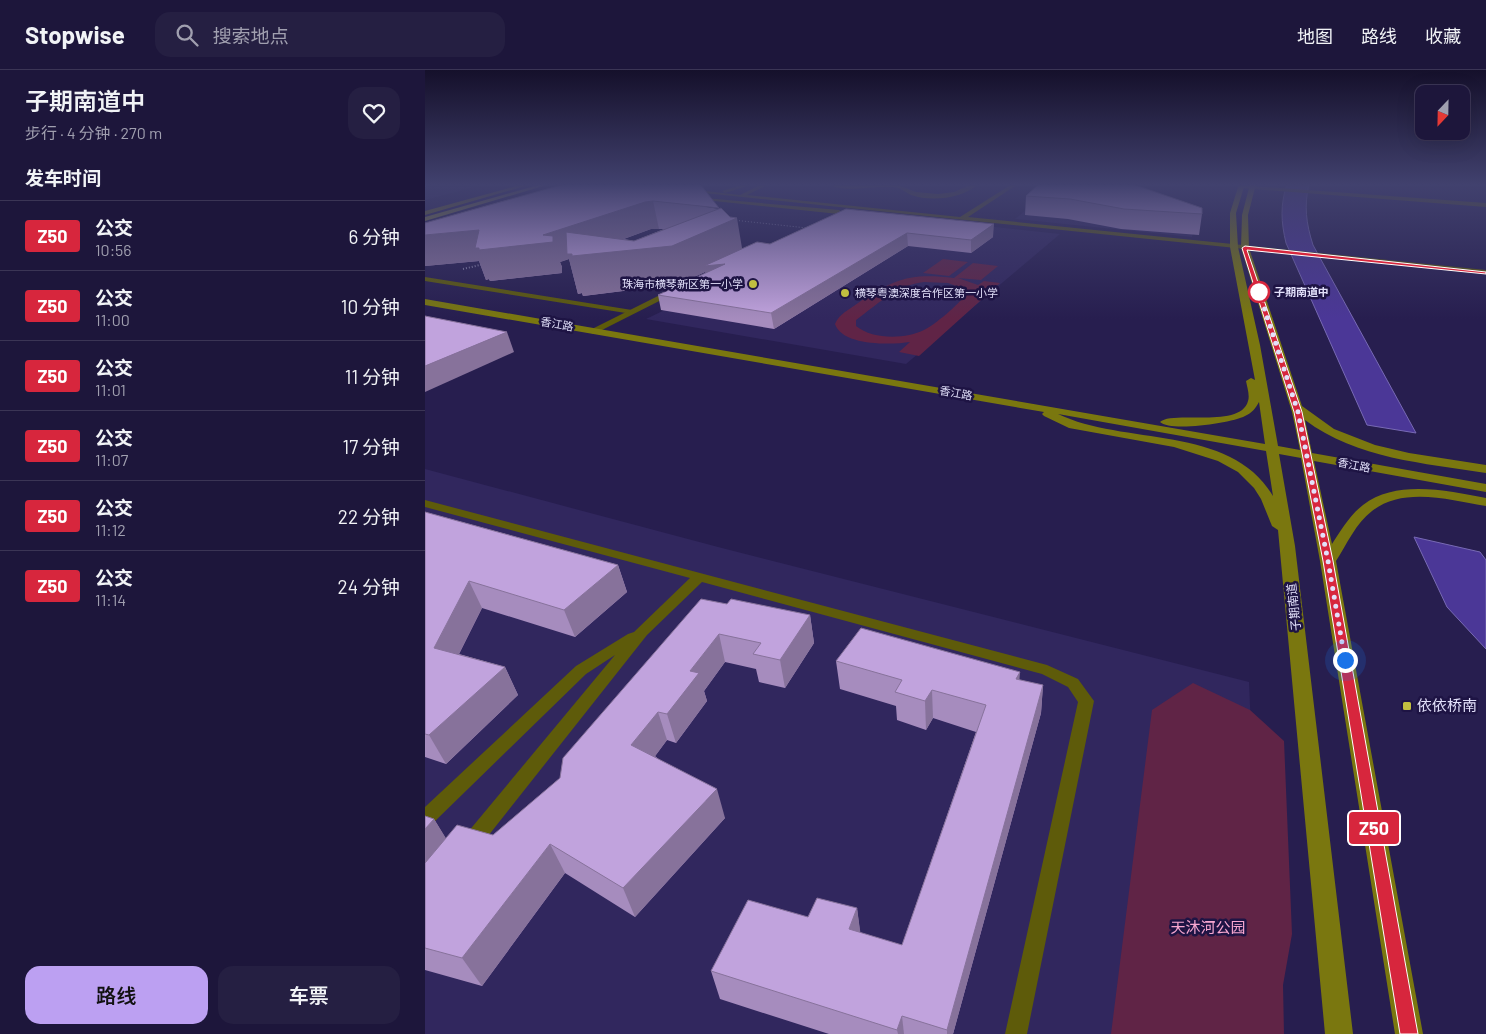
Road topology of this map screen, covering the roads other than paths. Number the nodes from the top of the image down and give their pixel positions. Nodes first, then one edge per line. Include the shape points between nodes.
1 (1060, 229) edge
2 (1236, 229) edge
3 (1242, 229) edge
4 (1239, 247) junction
5 (1486, 272) edge
6 (428, 279) edge
7 (685, 286) edge
8 (425, 302) edge
9 (632, 312) junction
10 (628, 325) dead end
11 (593, 330) junction
12 (611, 334) junction
13 (1255, 345) junction
14 (1026, 405) junction
15 (1297, 408) junction
16 (1131, 423) junction
17 (1272, 448) junction
18 (1307, 455) junction
19 (1486, 469) edge
20 (1486, 488) edge
21 (1486, 502) edge
22 (425, 503) edge
23 (1288, 546) junction
24 (1328, 561) junction
25 (699, 577) junction
26 (642, 632) junction
27 (425, 819) edge
28 (459, 858) edge
29 (1016, 1034) edge
30 (1339, 1034) edge
31 (1409, 1034) edge

1 - 4 street
2 - 4 street, 子期南道
3 - 4 street, 子期南道
4 - 5 street
4 - 13 street, 子期南道
4 - 15 street, 子期南道
6 - 9 lane
7 - 9 street
8 - 11 street, 香江路
9 - 11 street
10 - 12 street
11 - 12 street, 香江路
12 - 14 street, 香江路
13 - 16 street via 1247,358 1255,400 1245,412 1224,420
13 - 17 street, 子期南道
14 - 16 street, 香江路
14 - 23 street via 1076,426 1193,449 1237,466 1260,486
15 - 18 street, 子期南道
15 - 19 street via 1323,428 1359,444 1389,453
16 - 17 street, 香江路
17 - 18 street, 香江路
17 - 23 street, 子期南道
18 - 20 street, 香江路
18 - 24 street, 子期南道
21 - 24 street via 1419,494 1382,500 1367,508
22 - 25 lane
23 - 30 street, 子期南道
24 - 31 street, 子期南道
25 - 26 lane
25 - 29 lane via 1047,670 1073,684 1086,702
26 - 27 lane via 581,670
26 - 28 lane

